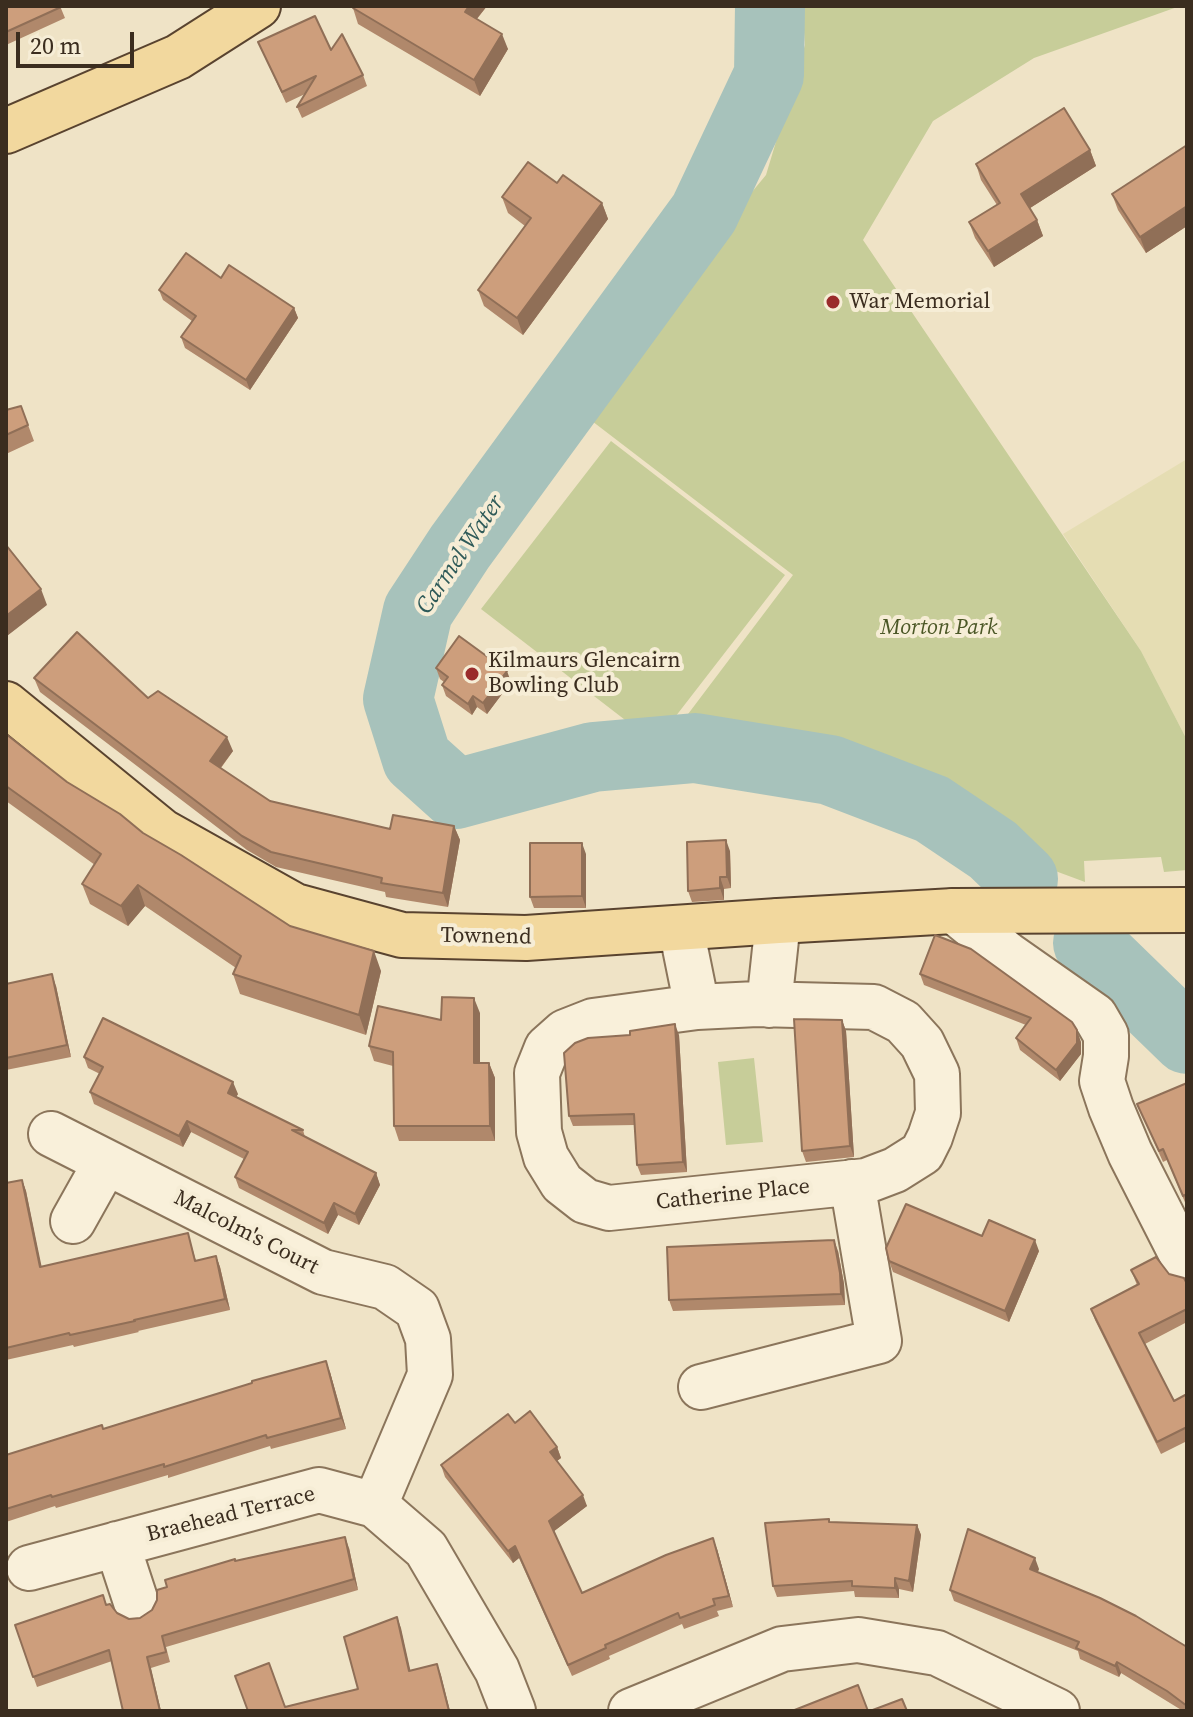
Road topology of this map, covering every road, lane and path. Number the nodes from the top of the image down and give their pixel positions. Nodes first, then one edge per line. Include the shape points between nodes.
1 (258, 6) edge
2 (6, 131) edge
3 (6, 704) edge
4 (1187, 910) edge
5 (954, 911) junction
6 (778, 921) junction
7 (681, 928) junction
8 (769, 1005) junction
9 (697, 1007) junction
10 (51, 1134) dead end
11 (106, 1162) junction
12 (852, 1182) junction
13 (73, 1221) dead end
14 (1187, 1265) edge
15 (701, 1387) dead end
16 (375, 1505) junction
17 (117, 1544) junction
18 (29, 1568) dead end
19 (137, 1605) dead end
20 (719, 1694) edge
21 (513, 1711) edge
22 (631, 1711) edge
23 (1057, 1711) edge

1 - 2 main road via 178,57
3 - 7 main road, Townend via 163,832 295,906 402,935 526,938
4 - 5 main road, Townend
5 - 6 main road, Townend
5 - 14 street via 1095,1016 1106,1035 1102,1081 1111,1108
6 - 7 main road, Townend
6 - 8 street
7 - 9 street
8 - 9 street, Catherine Place
8 - 12 street, Catherine Place via 874,1007 903,1022 922,1043 937,1074 938,1113 922,1153 895,1170
9 - 12 street, Catherine Place via 593,1021 565,1032 547,1048 537,1073 539,1132 562,1183 585,1201 609,1208
10 - 11 street, Malcolm's Court
11 - 13 street
11 - 16 street, Malcolm's Court via 323,1272 385,1287 417,1309 428,1339 430,1375
12 - 15 street via 879,1341
16 - 17 street, Braehead Terrace via 319,1490
16 - 21 street, Braehead Terrace via 426,1549 497,1670
17 - 18 street, Braehead Terrace
17 - 19 street
20 - 22 street
20 - 23 street via 782,1649 858,1640 937,1653

